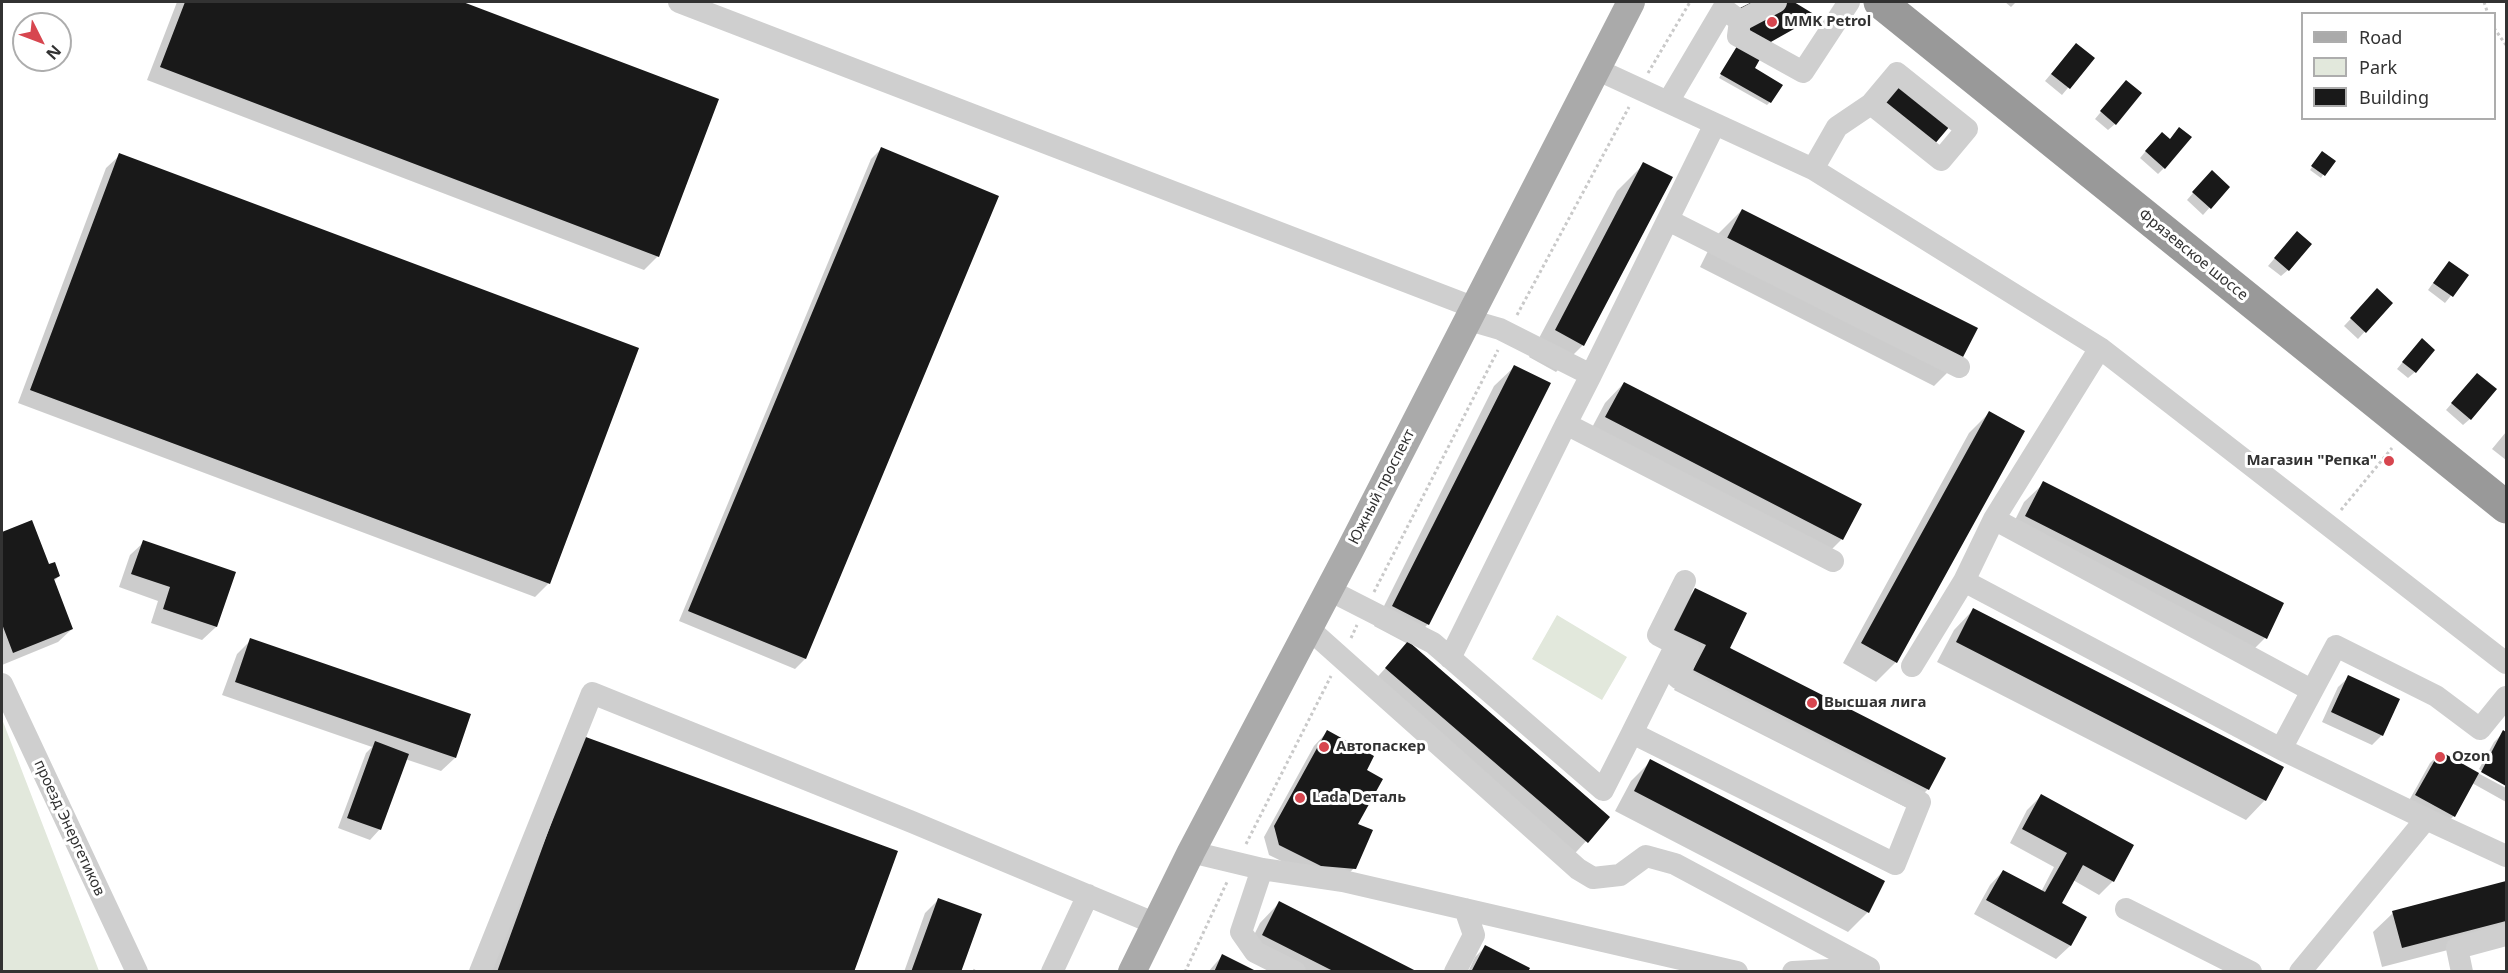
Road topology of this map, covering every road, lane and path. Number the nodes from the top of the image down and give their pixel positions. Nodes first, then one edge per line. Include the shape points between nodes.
1 (679, 2) edge
2 (1631, 2) edge
3 (1690, 2) edge
4 (1776, 2) edge
5 (1849, 2) edge
6 (1880, 2) edge
7 (1725, 10) edge
8 (2496, 31) edge
9 (2506, 45) edge
10 (1596, 69) junction
11 (1639, 89) junction
12 (1668, 102) junction
13 (1871, 104) dead end
14 (1715, 124) junction
15 (1813, 169) junction
16 (1668, 220) junction
17 (1472, 314) junction
18 (1507, 333) junction
19 (2100, 348) junction
20 (1959, 367) dead end
21 (1591, 375) junction
22 (1566, 424) junction
23 (2506, 507) edge
24 (1994, 519) junction
25 (1833, 561) dead end
26 (1684, 580) dead end
27 (1964, 581) junction
28 (1329, 590) junction
29 (1366, 608) junction
30 (1308, 628) junction
31 (1676, 645) junction
32 (1341, 657) junction
33 (1450, 658) junction
34 (2506, 663) edge
35 (1912, 666) dead end
36 (2, 684) edge
37 (2311, 690) junction
38 (2506, 697) edge
39 (1632, 733) junction
40 (2282, 749) junction
41 (2426, 819) junction
42 (1191, 852) junction
43 (2506, 856) edge
44 (1237, 862) junction
45 (1262, 868) junction
46 (1088, 895) junction
47 (1465, 909) junction
48 (2126, 909) dead end
49 (1156, 924) junction
50 (2506, 936) edge
51 (1684, 960) junction
52 (1282, 969) edge
53 (1874, 970) edge
54 (137, 972) edge
55 (480, 972) edge
56 (1052, 972) edge
57 (1132, 972) edge
58 (1185, 972) edge
59 (1455, 972) edge
60 (1707, 972) edge
61 (1737, 972) edge
62 (1793, 972) edge
63 (2251, 972) edge
64 (2300, 972) edge
65 (2462, 972) edge

1 - 17 street
2 - 10 main road, Южный проспект
3 - 11 path
4 - 7 street
5 - 7 street via 1803,72 1738,36
6 - 23 highway, Фрязевское шоссе
7 - 12 street
8 - 9 path
10 - 11 street
10 - 17 main road, Южный проспект
11 - 12 street
11 - 18 path
12 - 14 street
13 - 15 street via 1837,127
14 - 15 street
14 - 16 street
15 - 19 street
16 - 20 street
16 - 21 street
17 - 18 street
17 - 28 main road, Южный проспект
18 - 21 street
18 - 29 path
19 - 24 street
19 - 34 street
21 - 22 street
22 - 25 street
22 - 33 street
24 - 27 street
24 - 37 street
26 - 31 street via 1658,635
27 - 35 street
27 - 40 street
28 - 29 street
28 - 30 main road, Южный проспект
29 - 32 path
29 - 33 street via 1433,643
30 - 32 street
30 - 42 main road, Южный проспект
31 - 39 street
31 - 39 street via 1689,651 1678,678 1920,802 1895,864
32 - 44 path
32 - 53 street via 1593,878 1620,875 1646,856 1675,864
33 - 39 street via 1603,790
36 - 54 street, проезд Энергетиков
37 - 38 street via 2336,646 2436,696 2480,729
37 - 40 street
40 - 41 street
41 - 43 street
41 - 64 street
42 - 44 street
42 - 49 main road, Южный проспект
44 - 45 street
44 - 58 path
45 - 47 street via 1343,881
45 - 52 street via 1241,932 1255,952
46 - 49 street
46 - 55 street via 592,693
46 - 56 street
47 - 51 street
47 - 59 street via 1474,935
48 - 63 street
49 - 57 main road, Южный проспект
50 - 65 street via 2457,948
51 - 60 street
51 - 61 street
53 - 62 street

